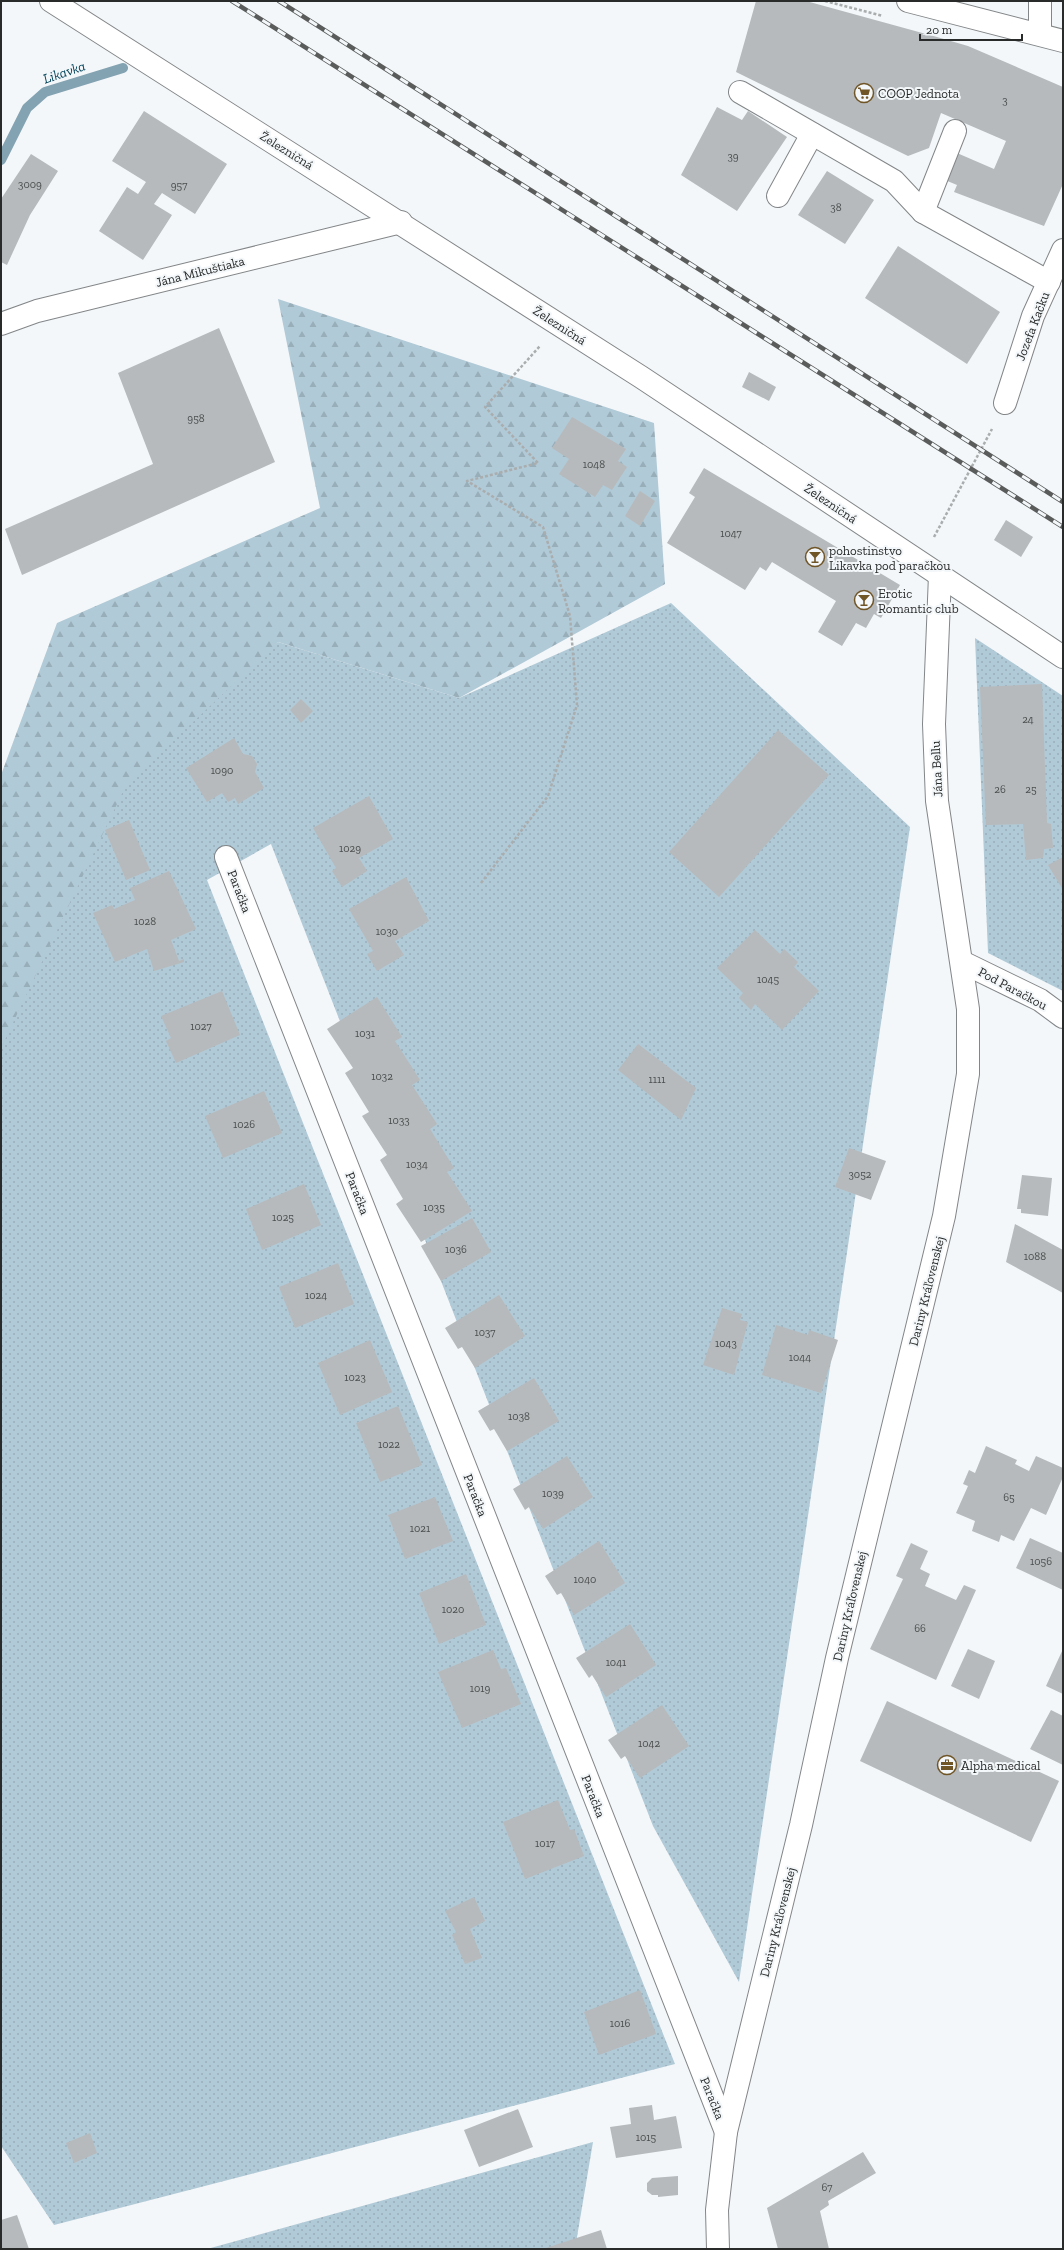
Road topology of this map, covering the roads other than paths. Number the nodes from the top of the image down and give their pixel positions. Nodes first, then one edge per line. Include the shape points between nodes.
1 (51, 1) edge
2 (908, 1) edge
3 (1040, 1) edge
4 (1040, 34) junction
5 (1063, 41) edge
6 (740, 92) dead end
7 (955, 131) dead end
8 (812, 134) junction
9 (778, 196) dead end
10 (923, 212) junction
11 (401, 222) junction
12 (1063, 250) edge
13 (1049, 282) junction
14 (1, 324) edge
15 (1005, 403) road end
16 (940, 575) junction
17 (1063, 657) edge
18 (226, 857) dead end
19 (962, 962) junction
20 (1063, 1017) edge
21 (726, 2132) junction
22 (718, 2249) edge

1 - 11 street, Železničná
2 - 4 street
3 - 4 street
4 - 5 street
6 - 8 street
7 - 10 street
8 - 9 street
8 - 10 street via 894,181
10 - 13 street
11 - 14 street, Jána Mikuštiaka via 37,311
11 - 16 street, Železničná
12 - 13 street, Jozefa Kačku
13 - 15 street, Jozefa Kačku via 1033,316
16 - 17 street, Železničná
16 - 19 street, Jána Bellu via 934,724 937,801
18 - 21 street, Paračka
19 - 20 street, Pod Paračkou via 1040,1000
19 - 21 street, Dariny Kráľovenskej via 968,1009 968,1074 944,1216
21 - 22 street, Dariny Kráľovenskej via 717,2210

